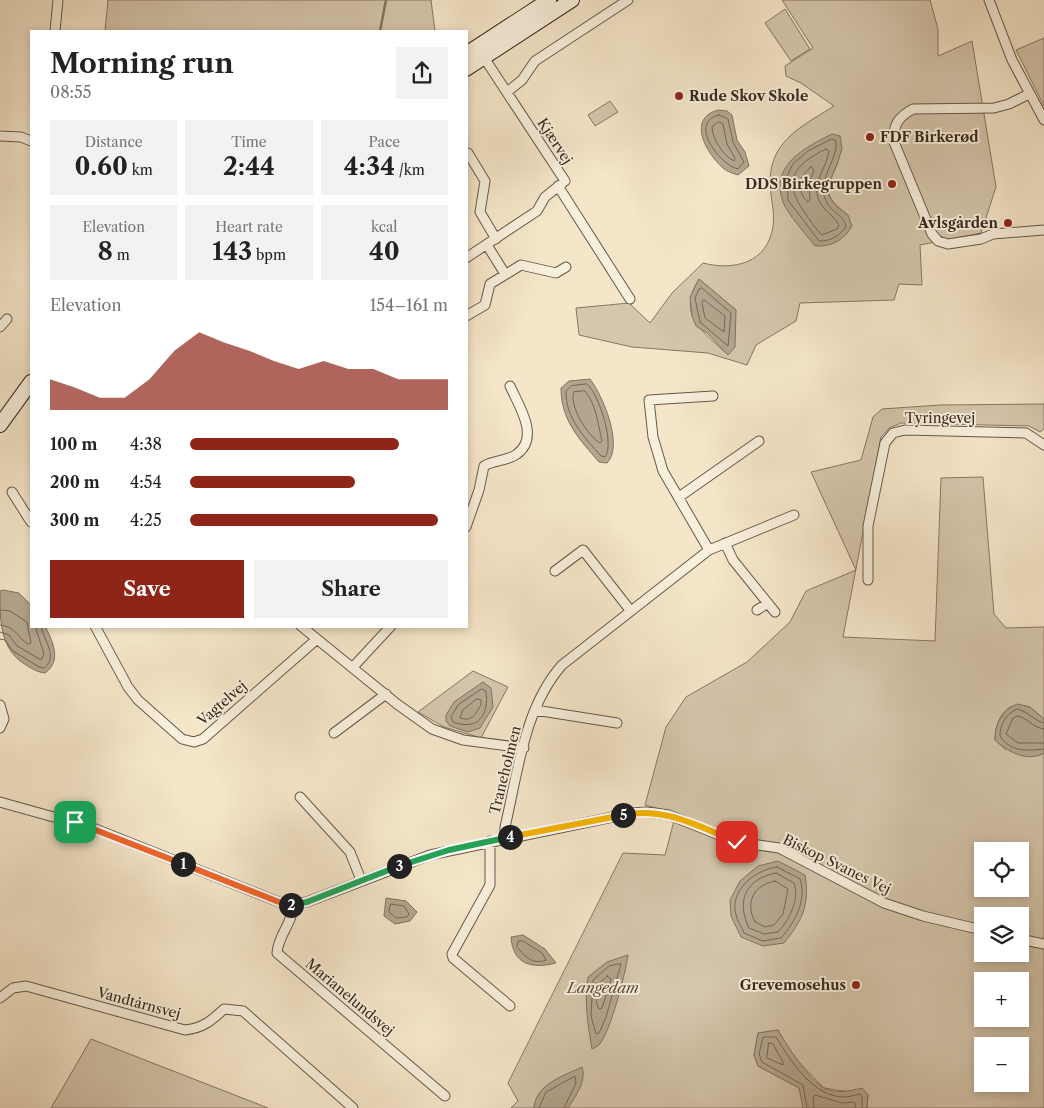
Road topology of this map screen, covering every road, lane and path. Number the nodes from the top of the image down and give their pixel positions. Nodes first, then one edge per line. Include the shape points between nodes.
1 (58, 0) edge
2 (549, 0) edge
3 (572, 0) edge
4 (628, 0) edge
5 (990, 0) edge
6 (55, 30) edge
7 (476, 53) edge
8 (468, 66) edge
9 (507, 92) junction
10 (1029, 94) junction
11 (1044, 120) edge
12 (0, 136) edge
13 (30, 142) edge
14 (472, 155) dead end
15 (558, 186) junction
16 (1044, 230) edge
17 (496, 239) junction
18 (487, 244) junction
19 (468, 257) edge
20 (566, 267) dead end
21 (505, 274) junction
22 (630, 299) dead end
23 (468, 315) edge
24 (7, 319) dead end
25 (0, 327) edge
26 (30, 386) edge
27 (510, 386) dead end
28 (713, 396) dead end
29 (0, 425) edge
30 (759, 441) dead end
31 (1044, 445) edge
32 (12, 492) dead end
33 (679, 497) junction
34 (794, 515) dead end
35 (30, 520) edge
36 (468, 521) edge
37 (725, 543) junction
38 (709, 550) junction
39 (555, 571) dead end
40 (868, 580) dead end
41 (768, 603) junction
42 (630, 610) junction
43 (757, 610) dead end
44 (775, 612) dead end
45 (96, 628) edge
46 (304, 628) edge
47 (389, 628) edge
48 (317, 638) junction
49 (353, 667) junction
50 (386, 694) junction
51 (0, 705) edge
52 (534, 710) junction
53 (616, 723) dead end
54 (0, 728) edge
55 (334, 733) dead end
56 (524, 748) junction
57 (300, 797) dead end
58 (0, 802) edge
59 (505, 838) junction
60 (490, 840) junction
61 (361, 880) junction
62 (293, 905) junction
63 (974, 928) edge
64 (1029, 940) edge
65 (1044, 944) edge
66 (0, 998) edge
67 (510, 1006) dead end
68 (445, 1096) dead end
69 (353, 1108) edge

1 - 6 street
2 - 7 main road
3 - 7 main road
4 - 9 street via 535,61 522,80
5 - 10 street via 1012,60
7 - 8 main road
7 - 9 street, Kjærvej
9 - 15 street, Kjærvej via 565,181
10 - 11 street
10 - 16 street via 994,108 913,109 896,121 894,142 932,234 938,241 948,244 993,234
12 - 13 street via 21,137
14 - 17 street via 485,181 481,216
15 - 17 street via 537,211
15 - 22 street, Kjærvej
17 - 18 street
18 - 19 street
18 - 21 street
20 - 21 street via 556,273 521,265
21 - 23 street via 490,284 485,305
24 - 25 street
26 - 29 main road
27 - 36 street via 527,425 528,435 517,454 484,466
28 - 33 street via 649,400 657,455
30 - 33 street
31 - 40 street, Tyringevej via 1026,433 905,430 893,433 885,443 868,526
32 - 35 street
33 - 38 street
34 - 37 street, Traneholmen
37 - 38 street, Traneholmen
37 - 41 street via 733,560
38 - 42 street, Traneholmen
39 - 42 street via 583,550
41 - 43 street
41 - 44 street
42 - 52 street, Traneholmen via 562,665 551,677
45 - 48 street, Vagtelvej via 138,700 182,739 194,742 203,738
46 - 48 street
47 - 49 street
48 - 49 street
49 - 50 street
50 - 55 street
50 - 56 street via 417,719 447,736 482,744
51 - 54 street via 4,719
52 - 53 street
52 - 56 street, Traneholmen
56 - 59 street, Traneholmen
57 - 61 street via 350,852
58 - 62 street via 93,828
59 - 60 street, Biskop Svanes Vej
59 - 63 street, Biskop Svanes Vej via 632,813 663,814 737,842 779,848 884,903
60 - 61 street, Biskop Svanes Vej via 430,855
60 - 67 street via 490,885 452,954
61 - 62 street, Biskop Svanes Vej
62 - 68 street, Marianelundsvej via 293,915 278,943 277,953
64 - 65 street
66 - 69 street, Vandtårnsvej via 13,988 26,986 186,1030 207,1024 224,1009 242,1012

